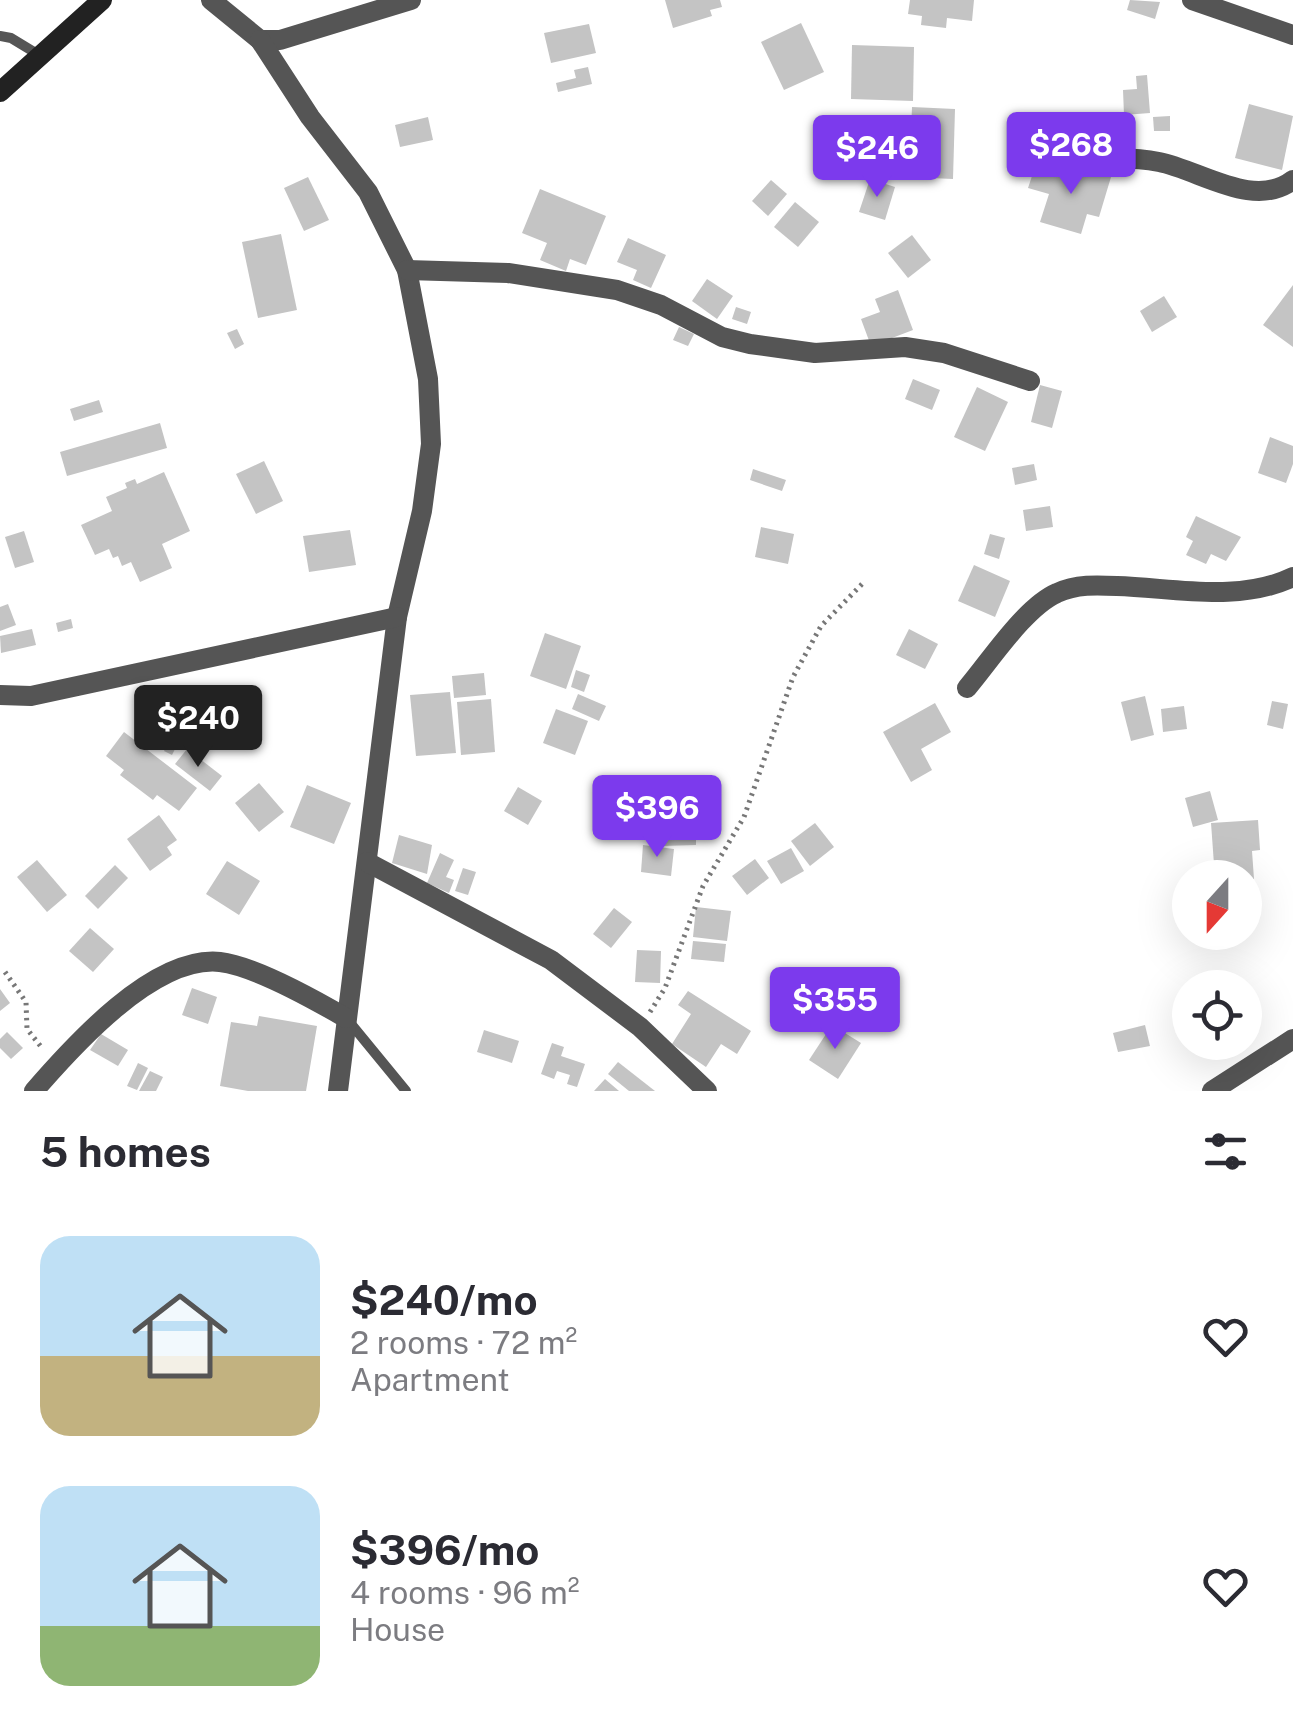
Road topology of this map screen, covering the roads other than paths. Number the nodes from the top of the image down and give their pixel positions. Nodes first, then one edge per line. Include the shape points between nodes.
1 (102, 0) edge
2 (211, 0) edge
3 (411, 0) edge
4 (1192, 0) edge
5 (1293, 35) edge
6 (0, 36) edge
7 (260, 40) junction
8 (39, 55) junction
9 (0, 92) edge
10 (1048, 161) dead end
11 (1293, 180) edge
12 (407, 270) junction
13 (1030, 382) dead end
14 (1293, 577) edge
15 (397, 617) junction
16 (967, 688) dead end
17 (0, 694) edge
18 (367, 862) junction
19 (346, 1018) junction
20 (1293, 1039) edge
21 (34, 1091) edge
22 (338, 1091) edge
23 (406, 1091) edge
24 (707, 1091) edge
25 (1212, 1091) edge

1 - 8 main road
2 - 7 street
3 - 7 street via 298,36
4 - 5 street
6 - 8 lane
7 - 12 street via 368,192
8 - 9 main road
10 - 11 street via 1158,162 1268,192
12 - 13 street via 508,273 617,290 750,344 815,353 905,347
12 - 15 street via 428,379 431,444
14 - 16 street via 1237,592 1078,586 1054,594
15 - 17 street via 31,696
15 - 18 street
18 - 19 street
18 - 24 street via 551,960 640,1026
19 - 21 street via 299,990 222,962 199,963 121,1004
19 - 22 street
19 - 23 lane
20 - 25 street

